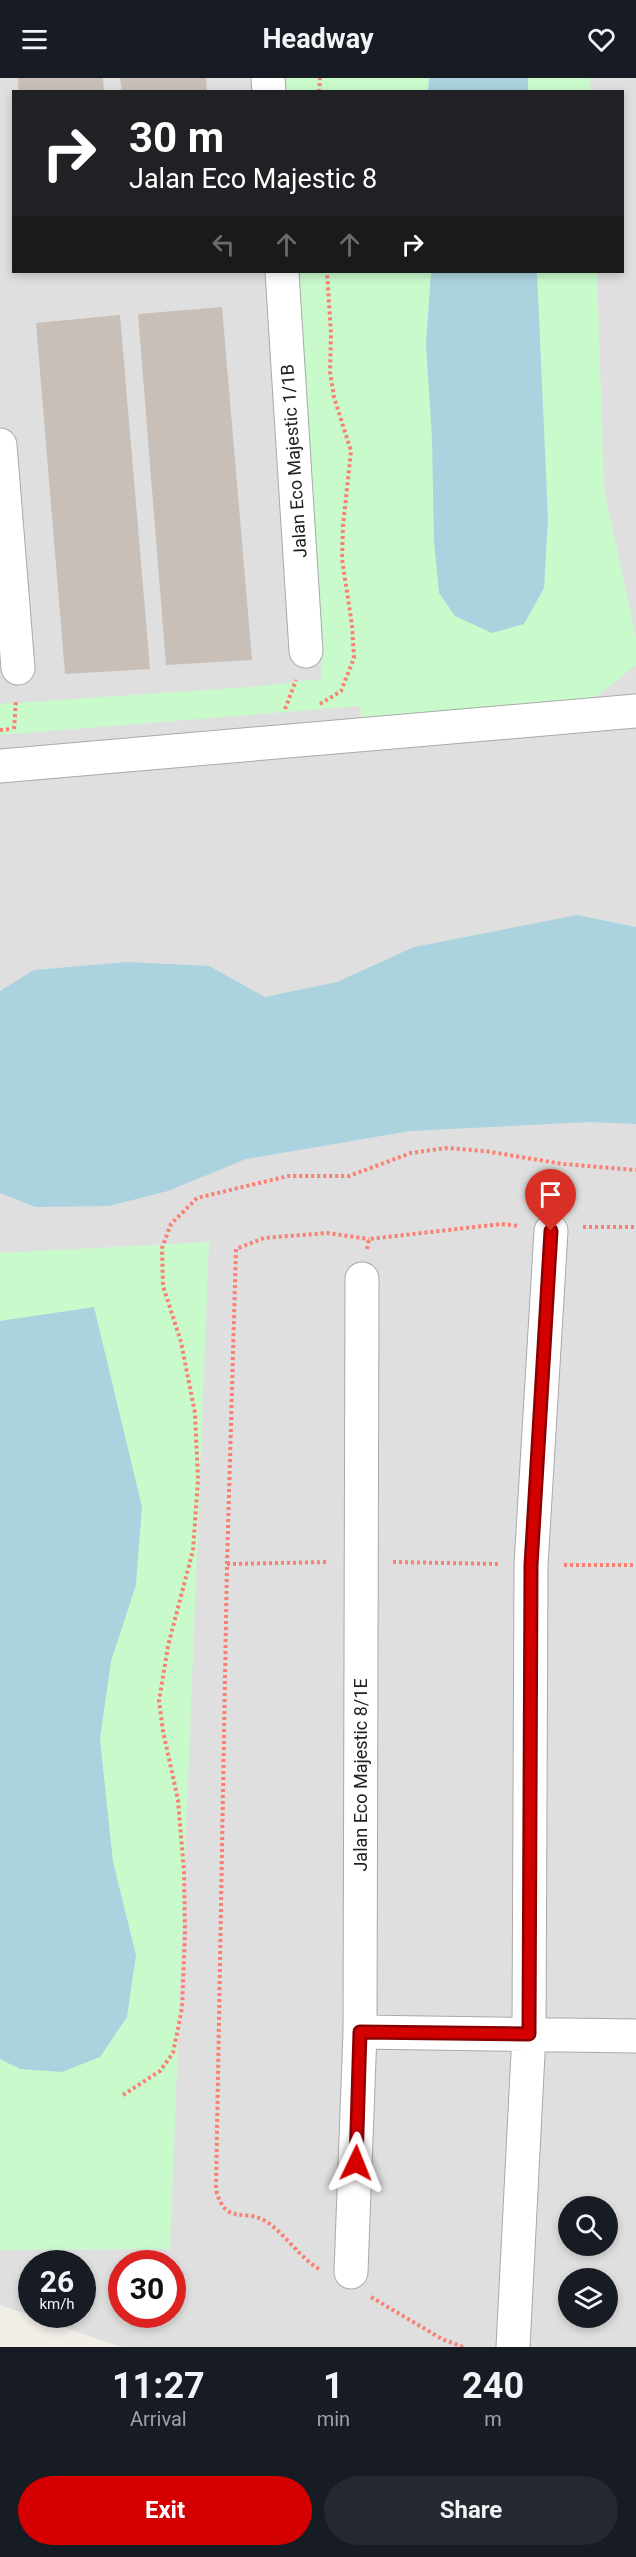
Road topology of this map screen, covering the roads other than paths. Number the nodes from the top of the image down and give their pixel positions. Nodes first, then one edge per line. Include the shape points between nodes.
1 (282, 273) edge
2 (0, 445) edge
3 (306, 651) dead end
4 (18, 668) dead end
5 (636, 711) edge
6 (0, 766) edge
7 (551, 1231) road end
8 (362, 1279) road end
9 (360, 2032) junction
10 (529, 2034) junction
11 (636, 2036) edge
12 (347, 2280) road end
13 (513, 2347) edge

1 - 3 street, Jalan Eco Majestic 1/1B
2 - 4 street
5 - 6 street
7 - 10 street via 531,1565
8 - 9 street, Jalan Eco Majestic 8/1E
9 - 10 street
9 - 12 street, Jalan Eco Majestic 8/1E
10 - 11 street
10 - 13 street

